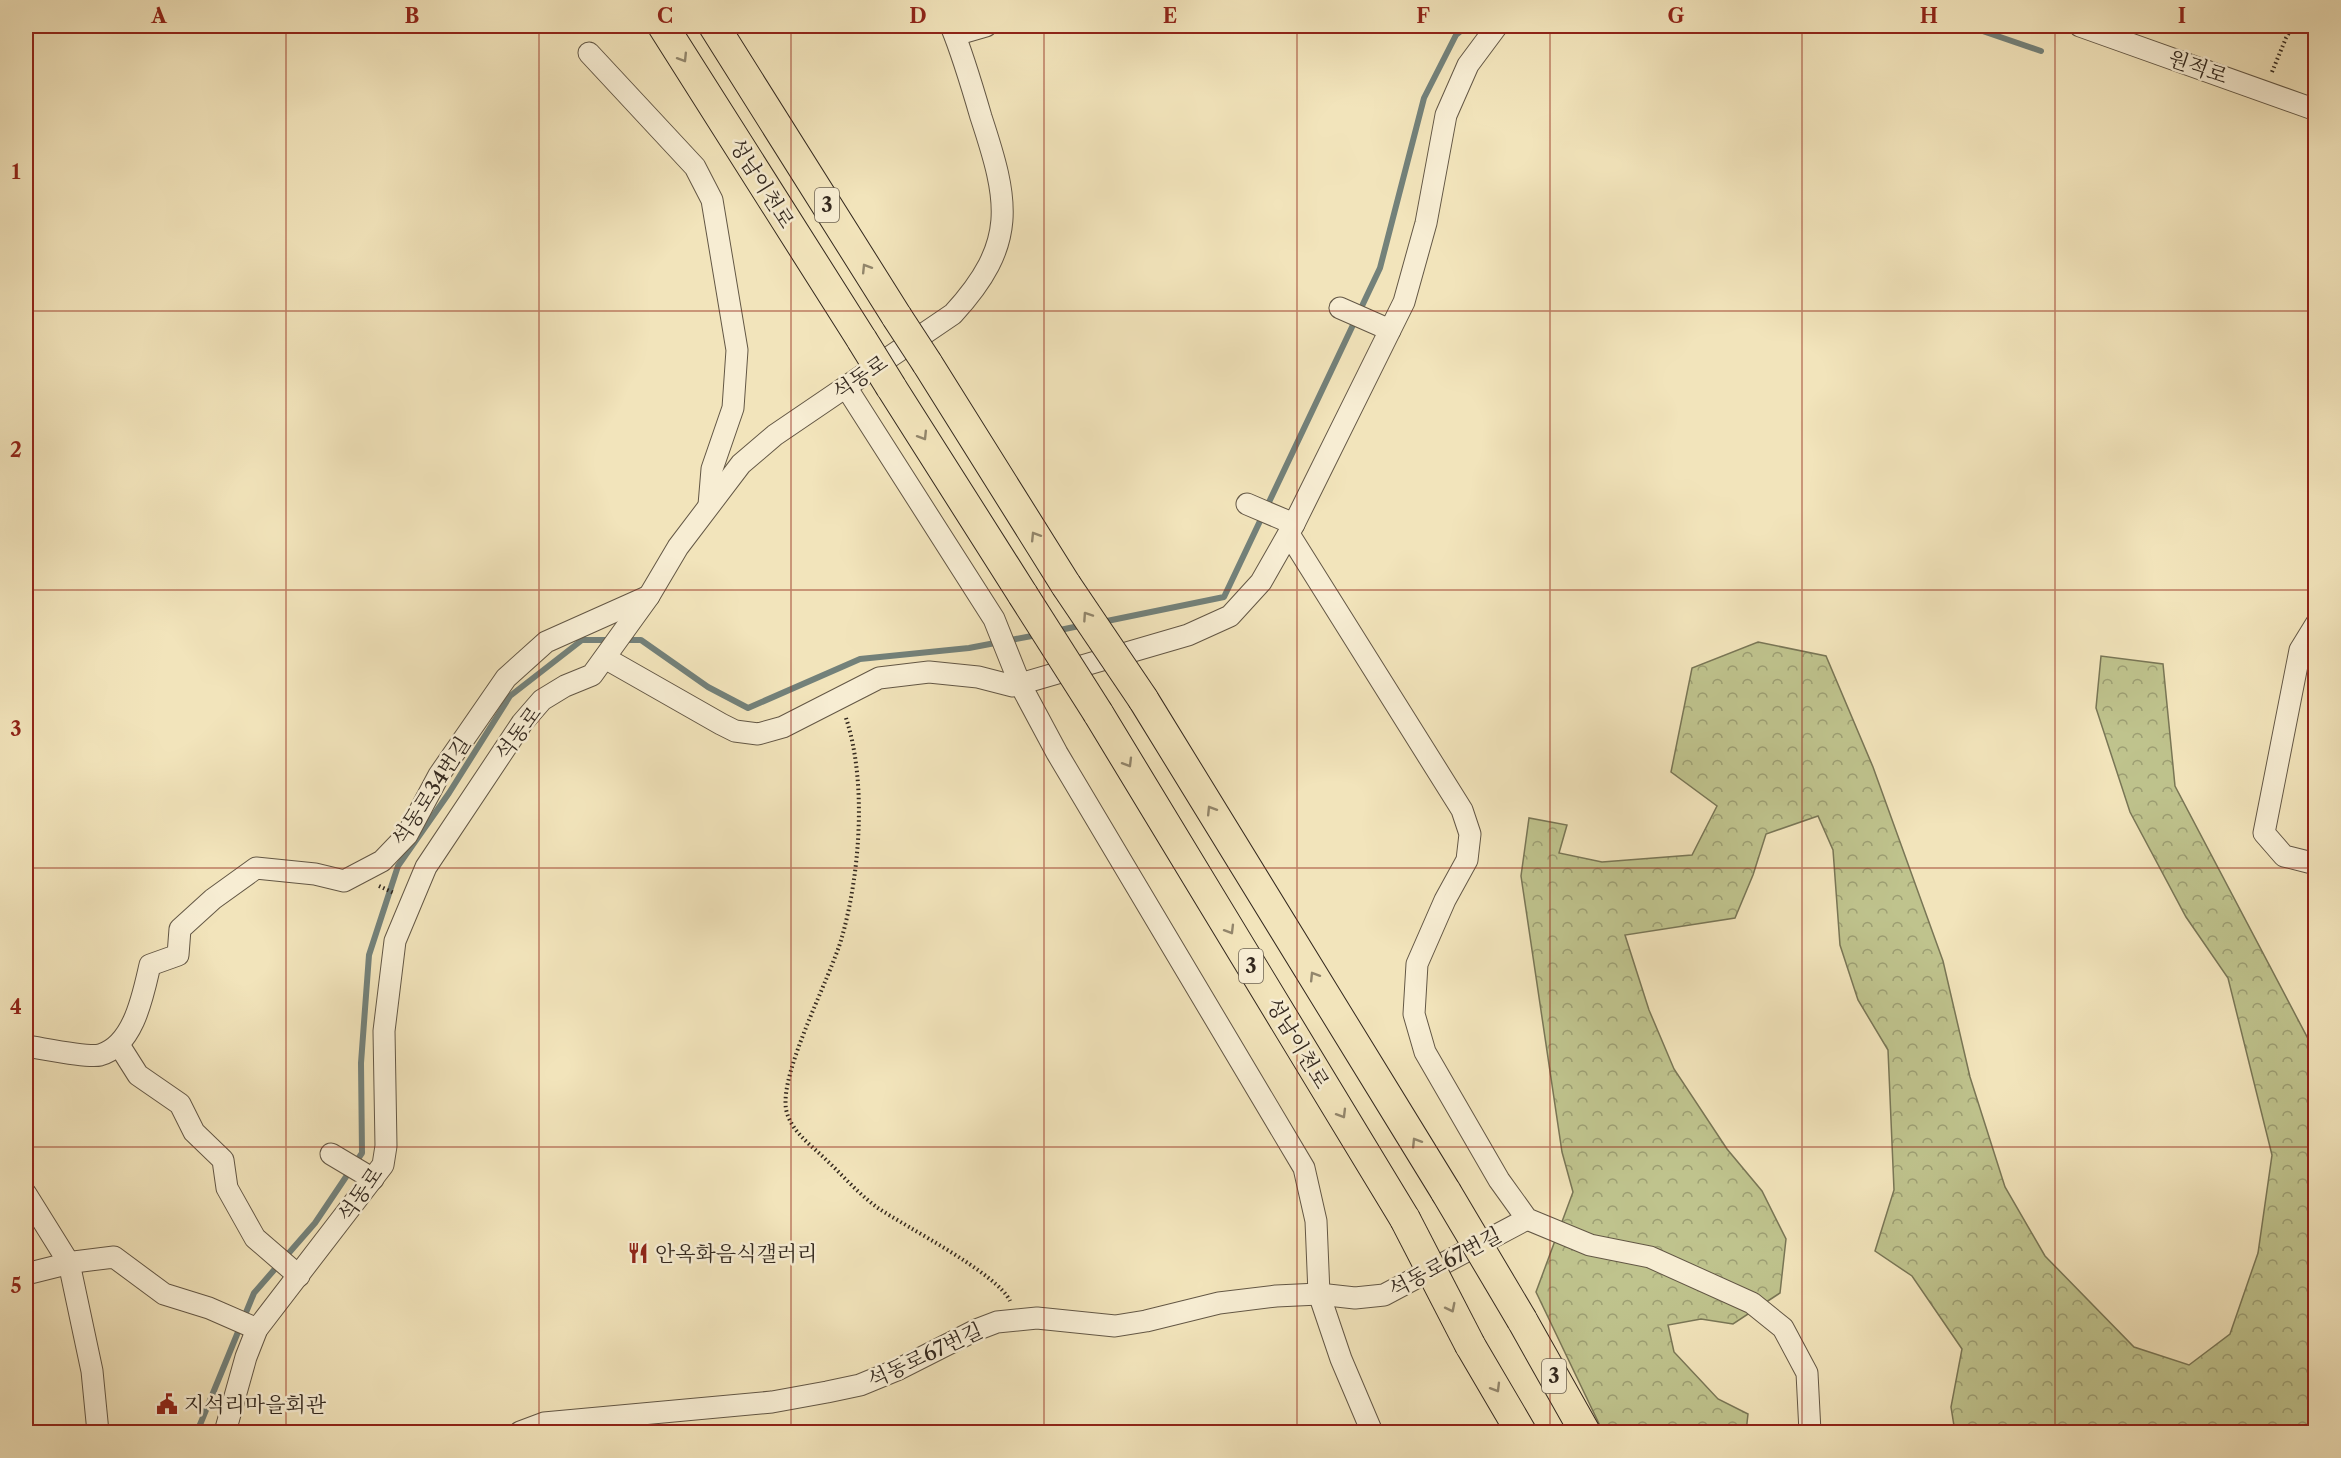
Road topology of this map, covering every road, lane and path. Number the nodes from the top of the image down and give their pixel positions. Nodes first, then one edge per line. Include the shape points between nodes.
1 (663, 26) edge
2 (986, 26) edge
3 (1497, 26) edge
4 (2080, 26) edge
5 (2293, 26) edge
6 (953, 30) edge
7 (720, 35) edge
8 (589, 54) dead end
9 (2266, 90) junction
10 (2316, 110) edge
11 (1344, 309) dead end
12 (1385, 327) junction
13 (846, 387) junction
14 (709, 505) junction
15 (1252, 506) dead end
16 (1288, 526) junction
17 (649, 597) junction
18 (2316, 624) edge
19 (607, 655) junction
20 (1017, 678) junction
21 (840, 697) junction
22 (2316, 864) edge
23 (377, 885) dead end
24 (399, 895) dead end
25 (119, 1045) junction
26 (26, 1046) edge
27 (337, 1158) dead end
28 (368, 1176) junction
29 (26, 1194) edge
30 (1527, 1219) junction
31 (69, 1263) junction
32 (296, 1273) junction
33 (26, 1274) edge
34 (1319, 1294) junction
35 (1019, 1320) junction
36 (245, 1324) junction
37 (98, 1432) edge
38 (225, 1432) edge
39 (520, 1432) edge
40 (1372, 1432) edge
41 (1521, 1432) edge
42 (1585, 1432) edge
43 (1810, 1432) edge

1 -> 41 highway, 성남이천로 / 3, bridge via 1098,713 1405,1219 1470,1345
2 - 6 street
3 - 12 street via 1468,65 1446,115 1426,223 1404,302
4 - 9 street, 원적로
5 - 9 path
6 - 13 street, 석동로 via 1004,197 1001,229 991,264 953,314
42 -> 7 highway, 성남이천로 / 3, bridge via 1446,1192 1143,699 1066,585
8 - 14 street via 695,167 712,200 736,350 733,408 712,469
9 - 10 street, 원적로
11 - 12 street
12 - 16 street
13 - 14 street, 석동로 via 775,435 741,464
13 - 20 street via 994,620
14 - 17 street, 석동로
15 - 16 street
16 - 20 street via 1261,582 1230,616 1188,635
16 - 30 street via 1462,810 1470,834 1467,860 1417,964 1414,1014 1425,1052 1498,1180
17 - 19 street, 석동로
17 - 25 street, 석동로34번길 via 546,642 506,678 440,775 407,835 382,861 344,881 256,868 213,899 180,929 178,955 150,965 143,995
18 - 22 street via 2300,650 2264,833 2284,856
19 - 21 street via 735,731 758,734 783,727
19 - 28 street, 석동로 via 592,675 542,700 522,723 426,867 395,941 384,1031 386,1146 383,1165
20 - 21 street via 1013,686 978,677 929,672 879,678
20 - 34 street via 1057,753 1304,1168 1316,1221
21 - 35 path via 855,746 858,853 842,938 787,1083 786,1109 797,1133 877,1207 1007,1294
23 - 24 path
25 - 26 street via 99,1055
25 - 32 street via 138,1075 180,1104 194,1132 223,1160 227,1188 255,1238
27 - 28 street
28 - 32 street, 석동로
29 - 31 street
30 - 34 street, 석동로67번길 via 1384,1295 1355,1298
30 - 43 street via 1590,1245 1650,1257 1752,1302 1783,1328 1807,1373
31 - 33 street
31 - 36 street via 114,1257 164,1294
31 - 37 street via 92,1371
32 - 36 street, 석동로
34 - 35 street, 석동로67번길 via 1219,1303 1115,1326 1037,1318
34 - 40 street
35 - 39 street, 석동로67번길 via 997,1322 976,1330 899,1369 838,1390 772,1402 544,1422
36 - 38 street, 석동로 via 246,1357

